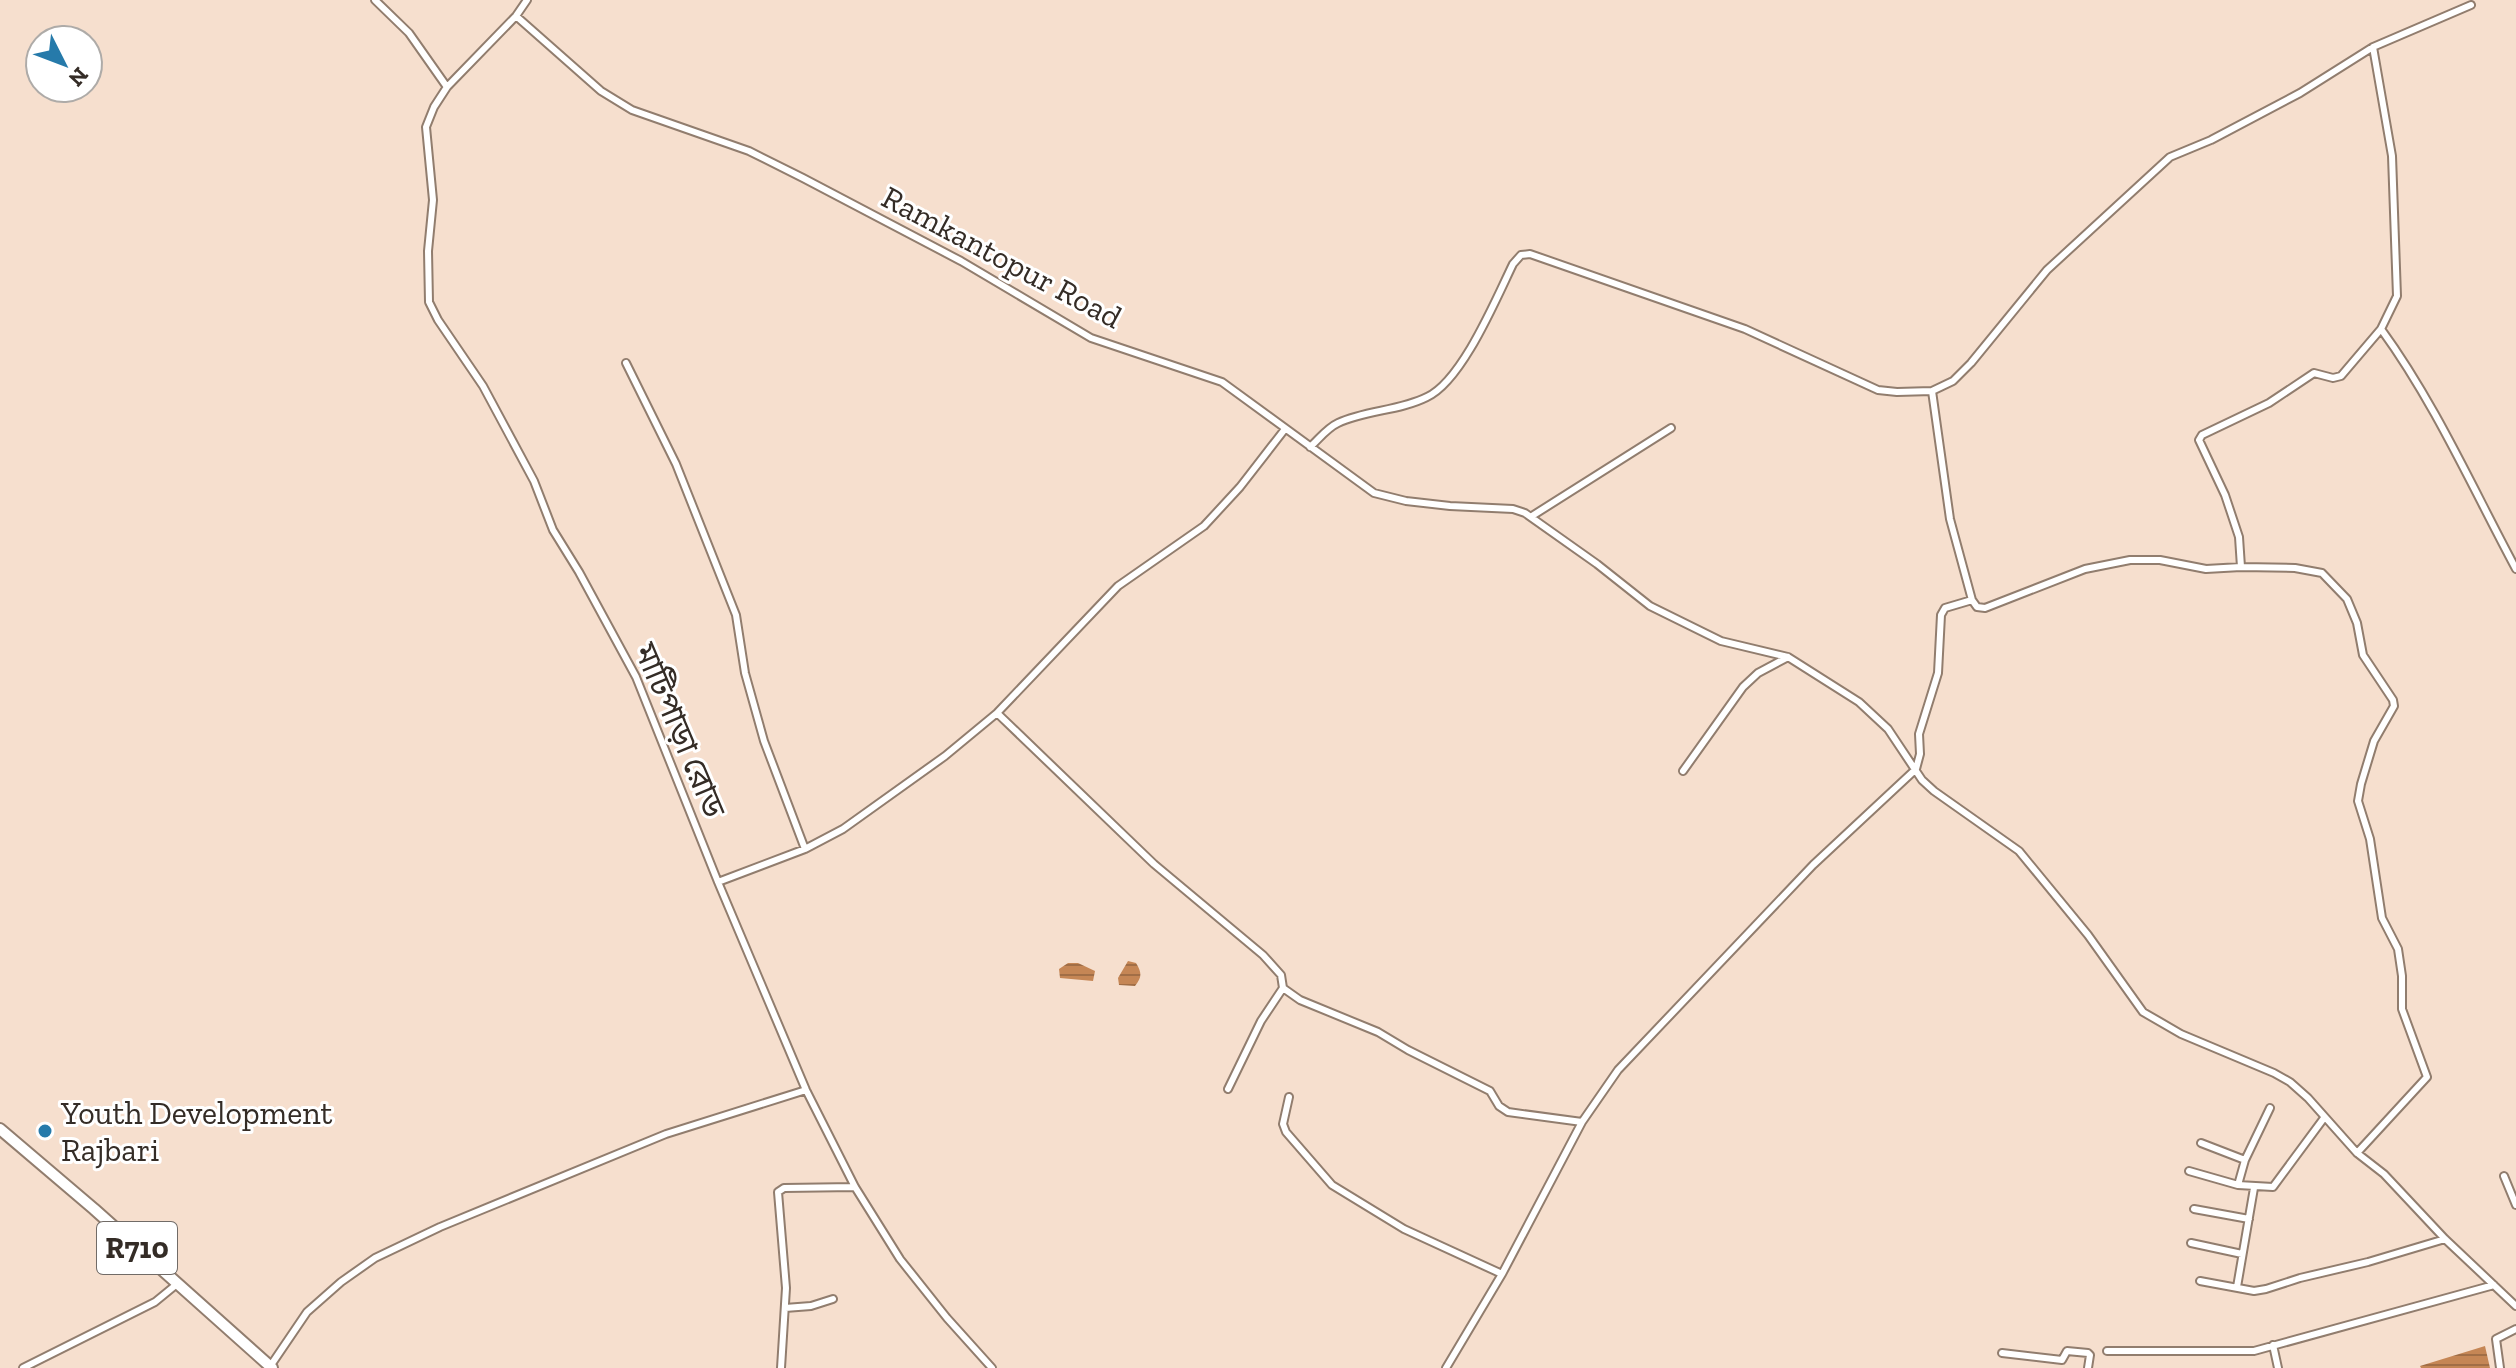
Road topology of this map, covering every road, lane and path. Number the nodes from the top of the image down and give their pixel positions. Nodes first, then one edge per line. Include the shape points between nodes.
1 (375, 0) edge
2 (527, 0) edge
3 (2471, 5) dead end
4 (516, 16) junction
5 (2373, 47) junction
6 (447, 87) junction
7 (2381, 329) junction
8 (626, 363) dead end
9 (1932, 391) junction
10 (1671, 428) dead end
11 (1285, 429) junction
12 (1310, 447) junction
13 (1532, 516) junction
14 (2241, 567) junction
15 (2516, 569) edge
16 (1972, 600) junction
17 (1788, 657) junction
18 (997, 713) junction
19 (1916, 769) junction
20 (1683, 771) dead end
21 (805, 849) junction
22 (718, 882) junction
23 (1283, 988) junction
24 (1228, 1089) dead end
25 (806, 1090) junction
26 (1289, 1097) dead end
27 (2270, 1108) dead end
28 (2324, 1118) junction
29 (1582, 1122) junction
30 (0, 1129) edge
31 (2201, 1143) dead end
32 (2357, 1153) junction
33 (2245, 1160) junction
34 (2189, 1171) dead end
35 (2504, 1176) dead end
36 (2238, 1185) junction
37 (855, 1187) junction
38 (2254, 1188) junction
39 (2516, 1205) edge
40 (2194, 1209) dead end
41 (2249, 1219) junction
42 (2445, 1239) junction
43 (2191, 1243) dead end
44 (2242, 1254) junction
45 (1502, 1274) junction
46 (2200, 1281) dead end
47 (177, 1284) junction
48 (2494, 1285) junction
49 (2237, 1287) junction
50 (833, 1299) dead end
51 (2516, 1306) edge
52 (785, 1308) junction
53 (2516, 1329) edge
54 (2273, 1345) junction
55 (2107, 1351) dead end
56 (2002, 1353) dead end
57 (23, 1368) edge
58 (270, 1368) edge
59 (781, 1368) edge
60 (992, 1368) edge
61 (1446, 1368) edge
62 (2088, 1368) edge
63 (2278, 1368) edge
64 (2500, 1368) edge

1 - 6 street via 409,33
2 - 4 street, মাটিপাড়া রোড
3 - 5 street
4 - 6 street, মাটিপাড়া রোড
4 - 11 street, Ramkantopur Road via 601,91 632,110 749,151 961,261 1091,338 1222,382
5 - 7 street via 2396,214 2397,296
5 - 9 street via 2300,93 2170,157 2047,270 1953,381
6 - 22 street, মাটিপাড়া রোড via 426,127 433,200 429,302 483,386 534,481 553,530 636,677
7 - 14 street via 2341,376 2314,373 2199,440 2239,537
7 - 15 street via 2403,359
8 - 21 street via 676,464 736,615 764,741
9 - 12 street via 1878,390 1745,329 1530,254 1513,264 1477,337 1443,387 1406,406 1334,425
9 - 16 street via 1950,519
10 - 13 street
11 - 12 street, Ramkantopur Road
11 - 18 street via 1204,526 1118,586
12 - 13 street, Ramkantopur Road via 1374,493 1406,501 1513,509
13 - 17 street, Ramkantopur Road via 1650,606 1721,641
14 - 16 street via 2206,569 2130,560 2085,569 1985,608
14 - 32 street via 2322,573 2347,599 2363,655 2393,700 2374,741 2358,801 2370,839 2382,918 2398,949 2402,1009 2427,1077
16 - 19 street via 1945,608 1941,615 1938,673 1919,734
17 - 19 street, Ramkantopur Road via 1873,713
17 - 20 street via 1743,687
18 - 21 street via 888,799
18 - 23 street via 1154,864 1263,955 1281,975
19 - 28 street, Ramkantopur Road via 1934,791 2019,851 2143,1012 2274,1073 2302,1092
19 - 29 street via 1813,865 1658,1027 1618,1070
21 - 22 street
22 - 25 street, মাটিপাড়া রোড
23 - 24 street
23 - 29 street via 1490,1091 1508,1112
25 - 37 street, মাটিপাড়া রোড
25 - 58 street via 666,1134 375,1258 307,1312
26 - 45 street via 1286,1132 1332,1185 1404,1229
27 - 33 street
28 - 32 street, Ramkantopur Road
28 - 38 street via 2276,1185
29 - 45 street
30 - 47 main road, R710
31 - 33 street
32 - 42 street, Ramkantopur Road
33 - 36 street
34 - 36 street
35 - 39 street
36 - 38 street
37 - 52 street via 778,1192
37 - 60 street, মাটিপাড়া রোড via 900,1259
38 - 41 street
40 - 41 street
41 - 44 street
42 - 48 street, Ramkantopur Road
42 - 49 street via 2266,1289
43 - 44 street
44 - 49 street
45 - 61 street
46 - 49 street
47 - 57 street via 155,1302
47 - 58 main road, R710
48 - 51 street, Ramkantopur Road
48 - 54 street
50 - 52 street
52 - 59 street
53 - 64 street via 2496,1339
54 - 55 street via 2254,1351
54 - 63 street
56 - 62 street via 2064,1360 2067,1351 2088,1353

